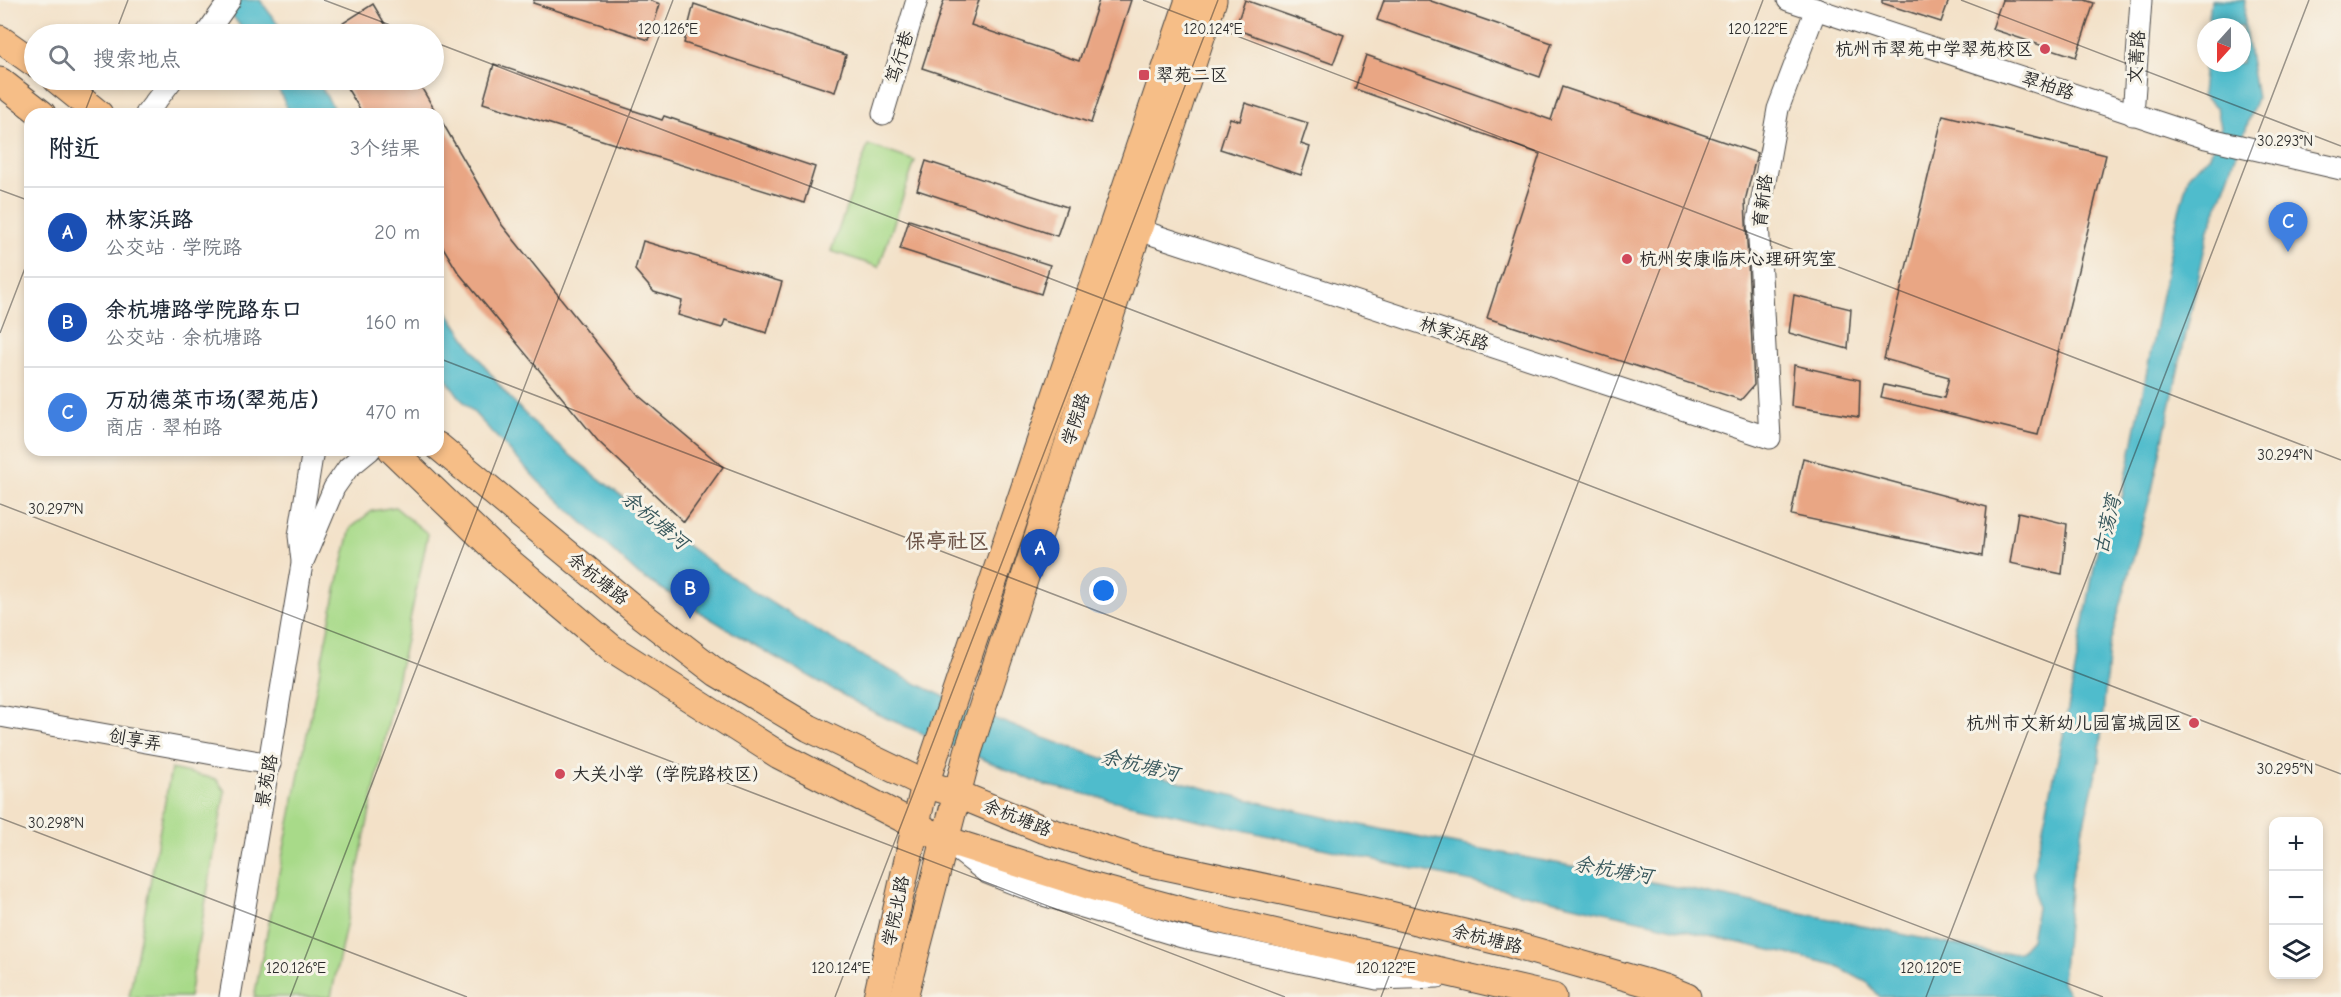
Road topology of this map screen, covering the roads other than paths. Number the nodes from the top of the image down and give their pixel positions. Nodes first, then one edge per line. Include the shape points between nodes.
1 (230, 0) edge
2 (917, 0) edge
3 (1189, 0) edge
4 (1213, 0) edge
5 (1788, 0) edge
6 (2141, 0) edge
7 (1816, 9) junction
8 (213, 24) edge
9 (0, 39) edge
10 (24, 56) edge
11 (0, 81) edge
12 (69, 90) edge
13 (164, 90) edge
14 (34, 108) edge
15 (92, 108) edge
16 (151, 108) edge
17 (883, 114) dead end
18 (2133, 115) junction
19 (2341, 169) edge
20 (1138, 230) junction
21 (1770, 438) joint
22 (444, 451) edge
23 (312, 456) edge
24 (363, 456) edge
25 (398, 456) edge
26 (302, 564) junction
27 (0, 716) edge
28 (270, 764) junction
29 (926, 784) junction
30 (955, 793) junction
31 (915, 825) junction
32 (943, 839) junction
33 (1676, 992) edge
34 (231, 997) edge
35 (877, 997) edge
36 (904, 997) edge
37 (1552, 997) edge

1 - 8 street
2 - 17 street, 笃行巷
3 - 29 main road, 学院路
4 - 20 main road, 学院路
5 - 7 street, 翠柏路
6 - 18 street, 文菁路
7 - 18 street, 翠柏路
7 - 21 street, 育新路 via 1778,109 1758,221
9 - 10 main road
11 - 14 main road
12 - 15 main road
13 - 16 street
18 - 19 street, 翠柏路 via 2206,138
20 - 21 street, 林家浜路
20 - 30 main road, 学院路
22 - 29 main road, 余杭塘路 via 717,673 809,728
23 - 26 street, 景苑路 via 299,536
24 - 26 street, 景苑路 via 334,488
25 - 31 main road via 499,553 612,649 779,755
26 - 28 street, 景苑路
27 - 28 street, 创享弄
28 - 34 street, 景苑路
29 - 30 main road, 余杭塘路
29 - 31 main road, 学院路
30 - 32 main road, 学院路
30 - 33 main road, 余杭塘路 via 1042,829 1142,861 1486,938
31 - 32 main road
31 - 35 main road, 学院北路
32 - 36 main road, 学院北路
32 - 37 main road via 1191,913

